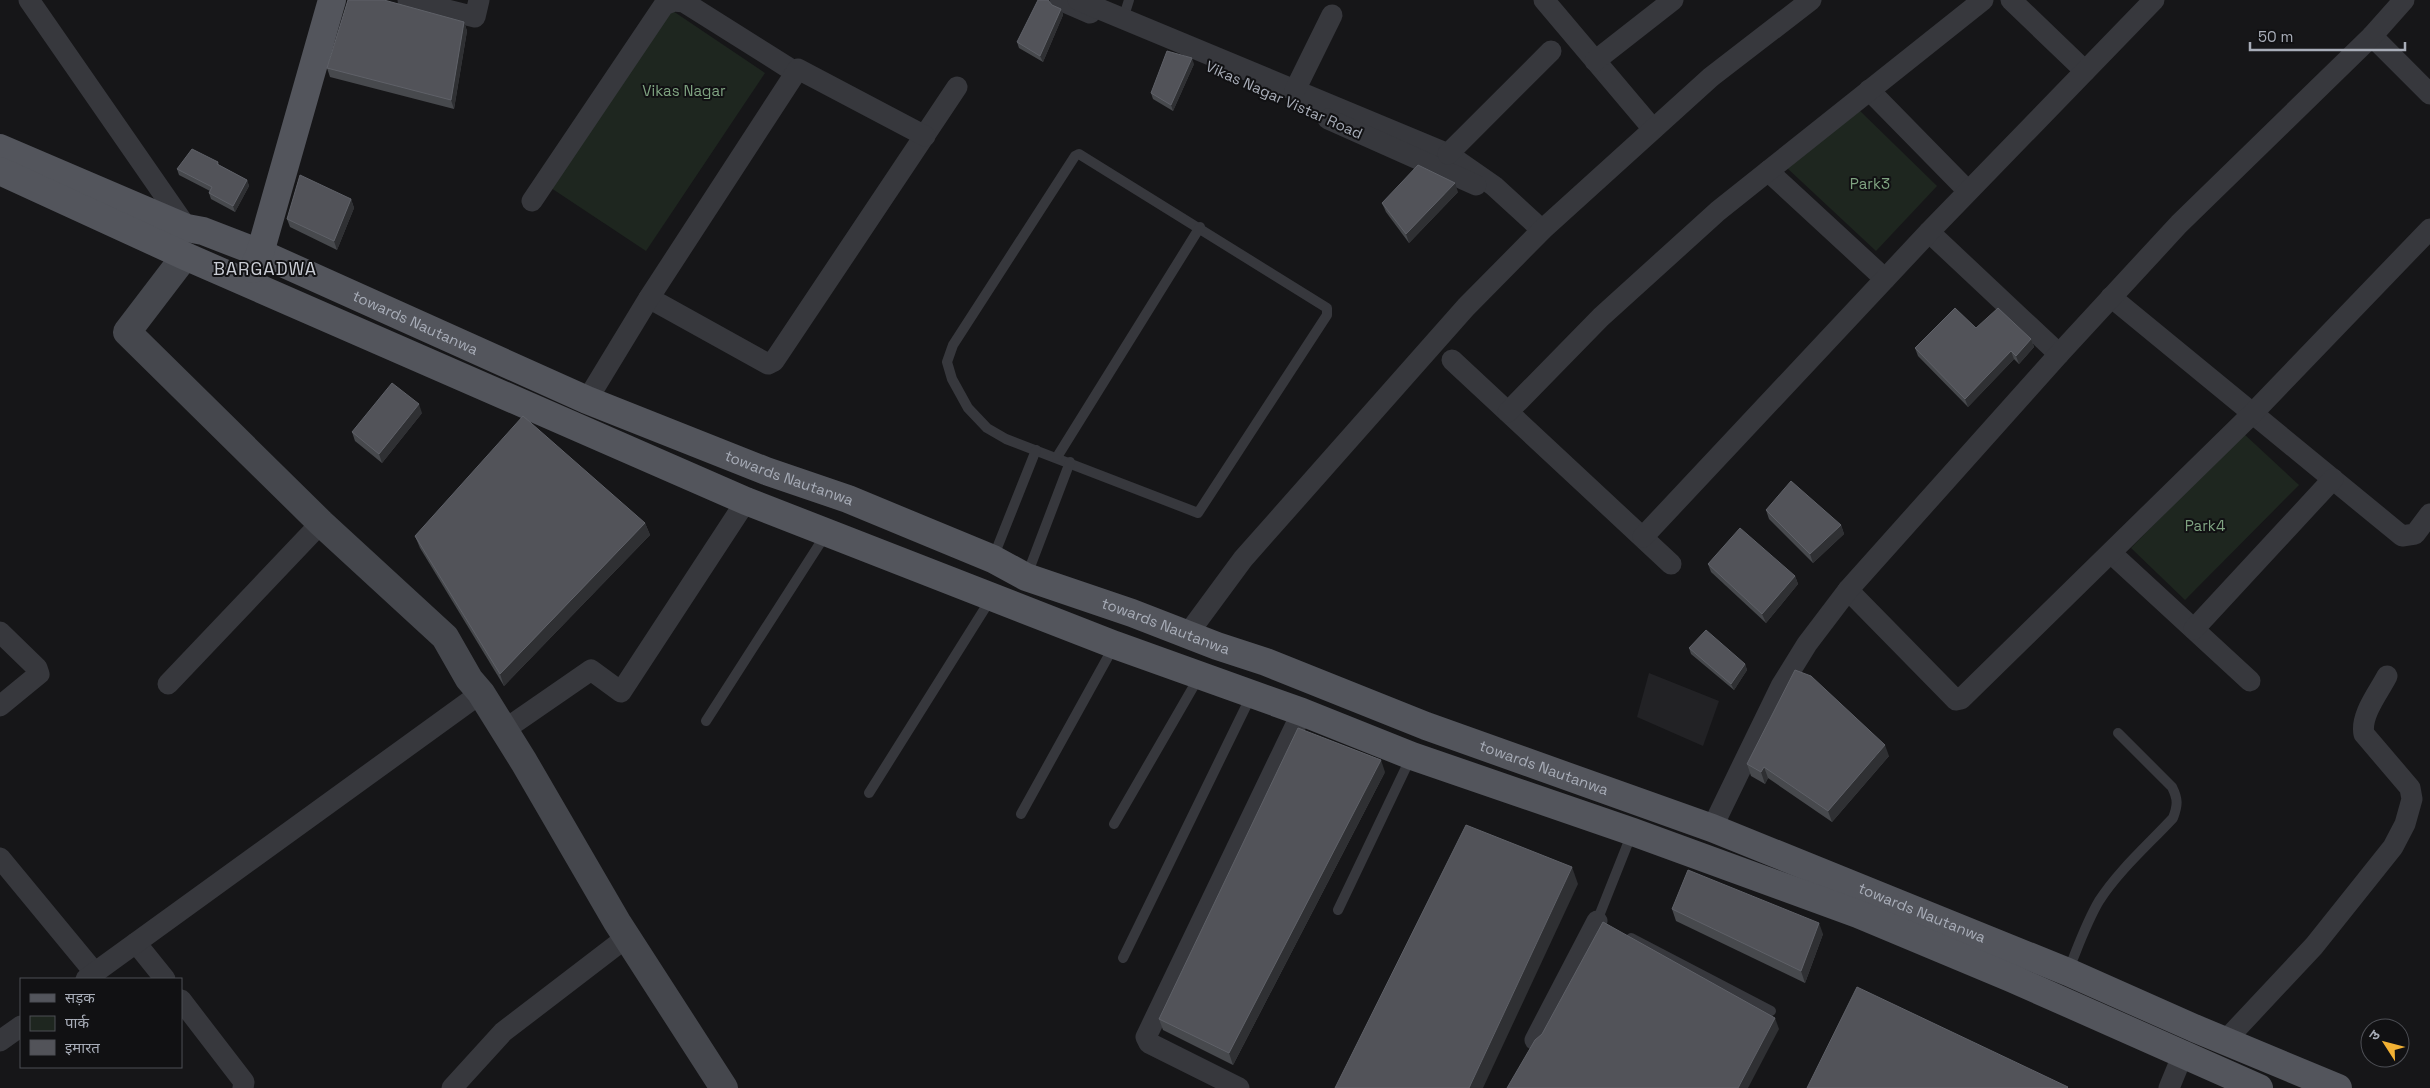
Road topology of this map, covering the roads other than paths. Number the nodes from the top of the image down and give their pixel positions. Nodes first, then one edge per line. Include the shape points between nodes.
1 (30, 0) edge
2 (332, 0) edge
3 (408, 0) edge
4 (479, 0) edge
5 (1060, 0) edge
6 (1078, 0) edge
7 (1544, 0) edge
8 (1673, 0) edge
9 (1811, 0) edge
10 (1983, 0) edge
11 (2011, 0) edge
12 (2154, 0) edge
13 (2404, 0) edge
14 (1126, 9) edge
15 (1332, 15) dead end
16 (2372, 36) junction
17 (1551, 51) dead end
18 (1595, 60) junction
19 (2085, 71) junction
20 (795, 72) junction
21 (957, 87) dead end
22 (1295, 90) junction
23 (1869, 90) junction
24 (2430, 94) edge
25 (1652, 129) junction
26 (925, 136) junction
27 (0, 148) edge
28 (1448, 154) junction
29 (0, 171) edge
30 (1768, 171) junction
31 (1968, 191) junction
32 (1508, 199) junction
33 (532, 201) dead end
34 (1200, 227) junction
35 (187, 228) junction
36 (2430, 229) edge
37 (1542, 230) junction
38 (1929, 232) junction
39 (260, 253) junction
40 (184, 256) junction
41 (1885, 279) junction
42 (247, 282) junction
43 (2111, 297) junction
44 (649, 298) junction
45 (2059, 354) junction
46 (1452, 360) dead end
47 (587, 400) junction
48 (1508, 412) junction
49 (2252, 413) junction
50 (1036, 450) junction
51 (1057, 457) junction
52 (1070, 462) junction
53 (2333, 479) junction
54 (746, 501) junction
55 (2430, 514) edge
56 (322, 523) junction
57 (826, 533) junction
58 (1643, 537) junction
59 (2111, 552) junction
60 (993, 559) junction
61 (1671, 564) dead end
62 (1026, 577) junction
63 (1848, 590) junction
64 (992, 597) junction
65 (2194, 629) junction
66 (0, 632) edge
67 (1187, 635) junction
68 (1115, 645) junction
69 (1199, 676) junction
70 (2387, 676) dead end
71 (2250, 681) dead end
72 (168, 684) dead end
73 (481, 692) junction
74 (1252, 694) junction
75 (0, 706) edge
76 (1302, 712) junction
77 (706, 721) dead end
78 (504, 730) junction
79 (2118, 733) dead end
80 (1412, 756) junction
81 (869, 794) dead end
82 (1021, 814) dead end
83 (1114, 824) dead end
84 (1712, 828) junction
85 (1632, 832) junction
86 (0, 858) edge
87 (1338, 910) dead end
88 (1602, 923) joint
89 (1623, 934) edge
90 (627, 937) junction
91 (136, 943) junction
92 (1123, 958) dead end
93 (2068, 972) junction
94 (91, 976) edge
95 (164, 978) edge
96 (182, 1001) edge
97 (1771, 1012) dead end
98 (20, 1027) edge
99 (1534, 1040) edge
100 (0, 1041) edge
101 (2225, 1041) junction
102 (2183, 1054) junction
103 (243, 1088) edge
104 (452, 1088) edge
105 (724, 1088) edge
106 (1239, 1088) edge
107 (2169, 1088) edge
108 (2259, 1088) edge
109 (2338, 1088) edge

1 - 35 street
2 - 39 main road
3 - 4 street via 475,17
5 - 32 street, Vikas Nagar Vistar Road
6 - 14 street
7 - 18 street
8 - 18 street
9 - 25 street via 1711,77
10 - 23 street
11 - 19 street
12 - 19 street
13 - 16 street
14 - 22 street
15 - 22 street
16 - 24 street
16 - 43 street via 2178,224
17 - 28 street
18 - 25 street
19 - 31 street
20 - 26 street via 802,69
20 - 33 street via 684,2 664,4
20 - 44 street
21 - 26 street
22 - 28 street
23 - 30 street
23 - 31 street
25 - 37 street
26 - 44 street via 770,363
27 - 35 main road, towards Nautanwa
28 - 32 street
29 - 40 main road
30 - 41 street
30 - 48 street via 1654,268
31 - 38 street
32 - 37 street
34 - 50 lane via 1082,154 1075,156 953,345 947,362 952,379 976,419 1006,439
34 - 51 lane
34 - 52 lane via 1325,306 1326,315 1198,513
35 - 39 main road, towards Nautanwa via 204,231
36 - 49 street
37 - 67 street via 1466,307 1243,558
38 - 41 street
38 - 45 street
39 - 42 main road
39 - 47 main road, towards Nautanwa
40 - 42 main road
40 - 56 street via 128,332
41 - 58 street
42 - 54 main road
43 - 45 street
43 - 49 street
44 - 47 street
45 - 63 street
46 - 48 street
47 - 60 main road, towards Nautanwa via 766,471 848,499
48 - 58 street
49 - 53 street
49 - 59 street
50 - 51 lane
50 - 60 lane
51 - 52 lane
52 - 62 lane
53 - 55 street via 2402,536 2415,534
53 - 65 street
54 - 57 main road
54 - 78 street via 621,692 591,670
56 - 72 street
56 - 73 street via 445,637 469,679
57 - 64 main road
57 - 77 lane
58 - 61 street
59 - 63 street via 1961,700 1956,700
59 - 65 street
60 - 62 main road, towards Nautanwa
62 - 67 main road, towards Nautanwa
63 - 84 street via 1807,644 1781,686
64 - 68 main road
64 - 81 lane
65 - 71 street
66 - 75 street via 37,668 39,674
67 - 84 main road, towards Nautanwa via 1266,662 1426,726
68 - 69 main road
68 - 82 lane
69 - 74 main road
69 - 83 lane
70 - 101 street via 2364,719 2363,729 2410,788 2412,799 2405,824 2393,847 2314,946
73 - 78 street
73 - 91 street
74 - 76 main road
74 - 92 lane
76 - 80 main road
76 - 106 street via 1146,1037 1149,1043
78 - 90 street
79 - 93 lane via 2172,787 2178,807 2173,818 2099,901 2086,924
80 - 85 main road
80 - 87 lane
84 - 93 main road, towards Nautanwa
85 - 88 lane
85 - 102 main road via 1858,914
86 - 94 street
88 - 99 street
89 - 97 lane
90 - 104 street via 503,1032
90 - 105 street
91 - 94 street
91 - 95 street
93 - 101 main road, towards Nautanwa
96 - 103 street via 244,1082
98 - 100 street
101 - 109 main road, towards Nautanwa
102 - 107 street
102 - 108 main road

